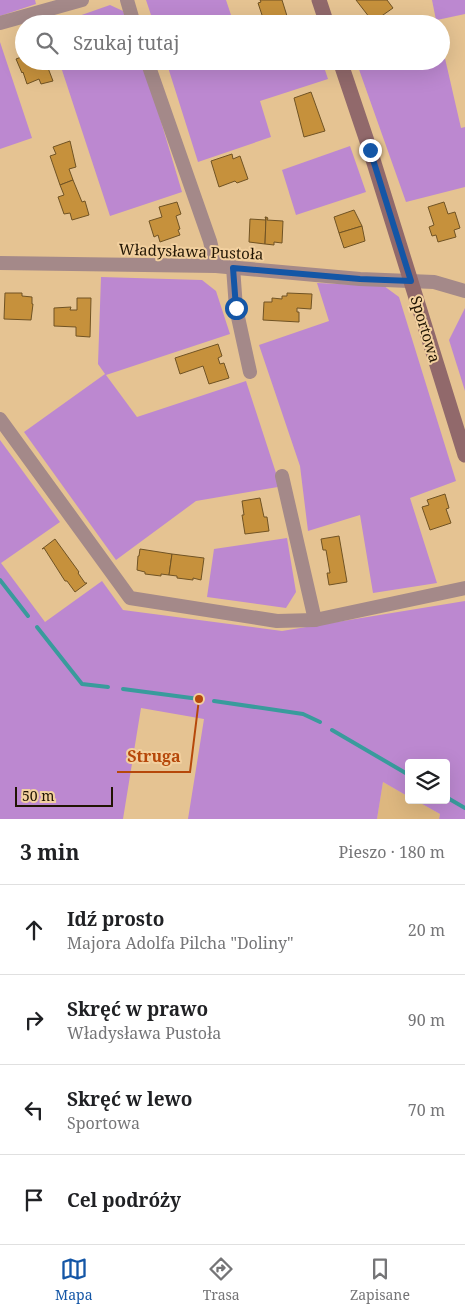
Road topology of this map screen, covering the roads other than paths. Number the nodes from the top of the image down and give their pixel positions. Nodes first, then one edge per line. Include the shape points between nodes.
1 (82, 0) edge
2 (127, 0) edge
3 (319, 0) edge
4 (29, 15) edge
5 (131, 15) edge
6 (324, 15) edge
7 (15, 19) edge
8 (0, 23) edge
9 (150, 70) edge
10 (343, 70) edge
11 (0, 263) edge
12 (216, 266) junction
13 (233, 268) junction
14 (411, 281) junction
15 (465, 291) edge
16 (250, 372) dead end
17 (0, 420) edge
18 (465, 455) edge
19 (282, 476) dead end
20 (465, 588) edge
21 (315, 620) junction

1 - 4 street
2 - 5 street
3 - 6 street
7 - 8 street
9 - 12 street
10 - 14 street, Sportowa
11 - 12 street, Władysława Pustoła
12 - 13 street, Władysława Pustoła
13 - 14 street, Władysława Pustoła
13 - 16 street via 236,308
14 - 15 street, Władysława Pustoła via 434,282
14 - 18 street, Sportowa
17 - 21 street via 130,598 277,621
19 - 21 street
20 - 21 street

